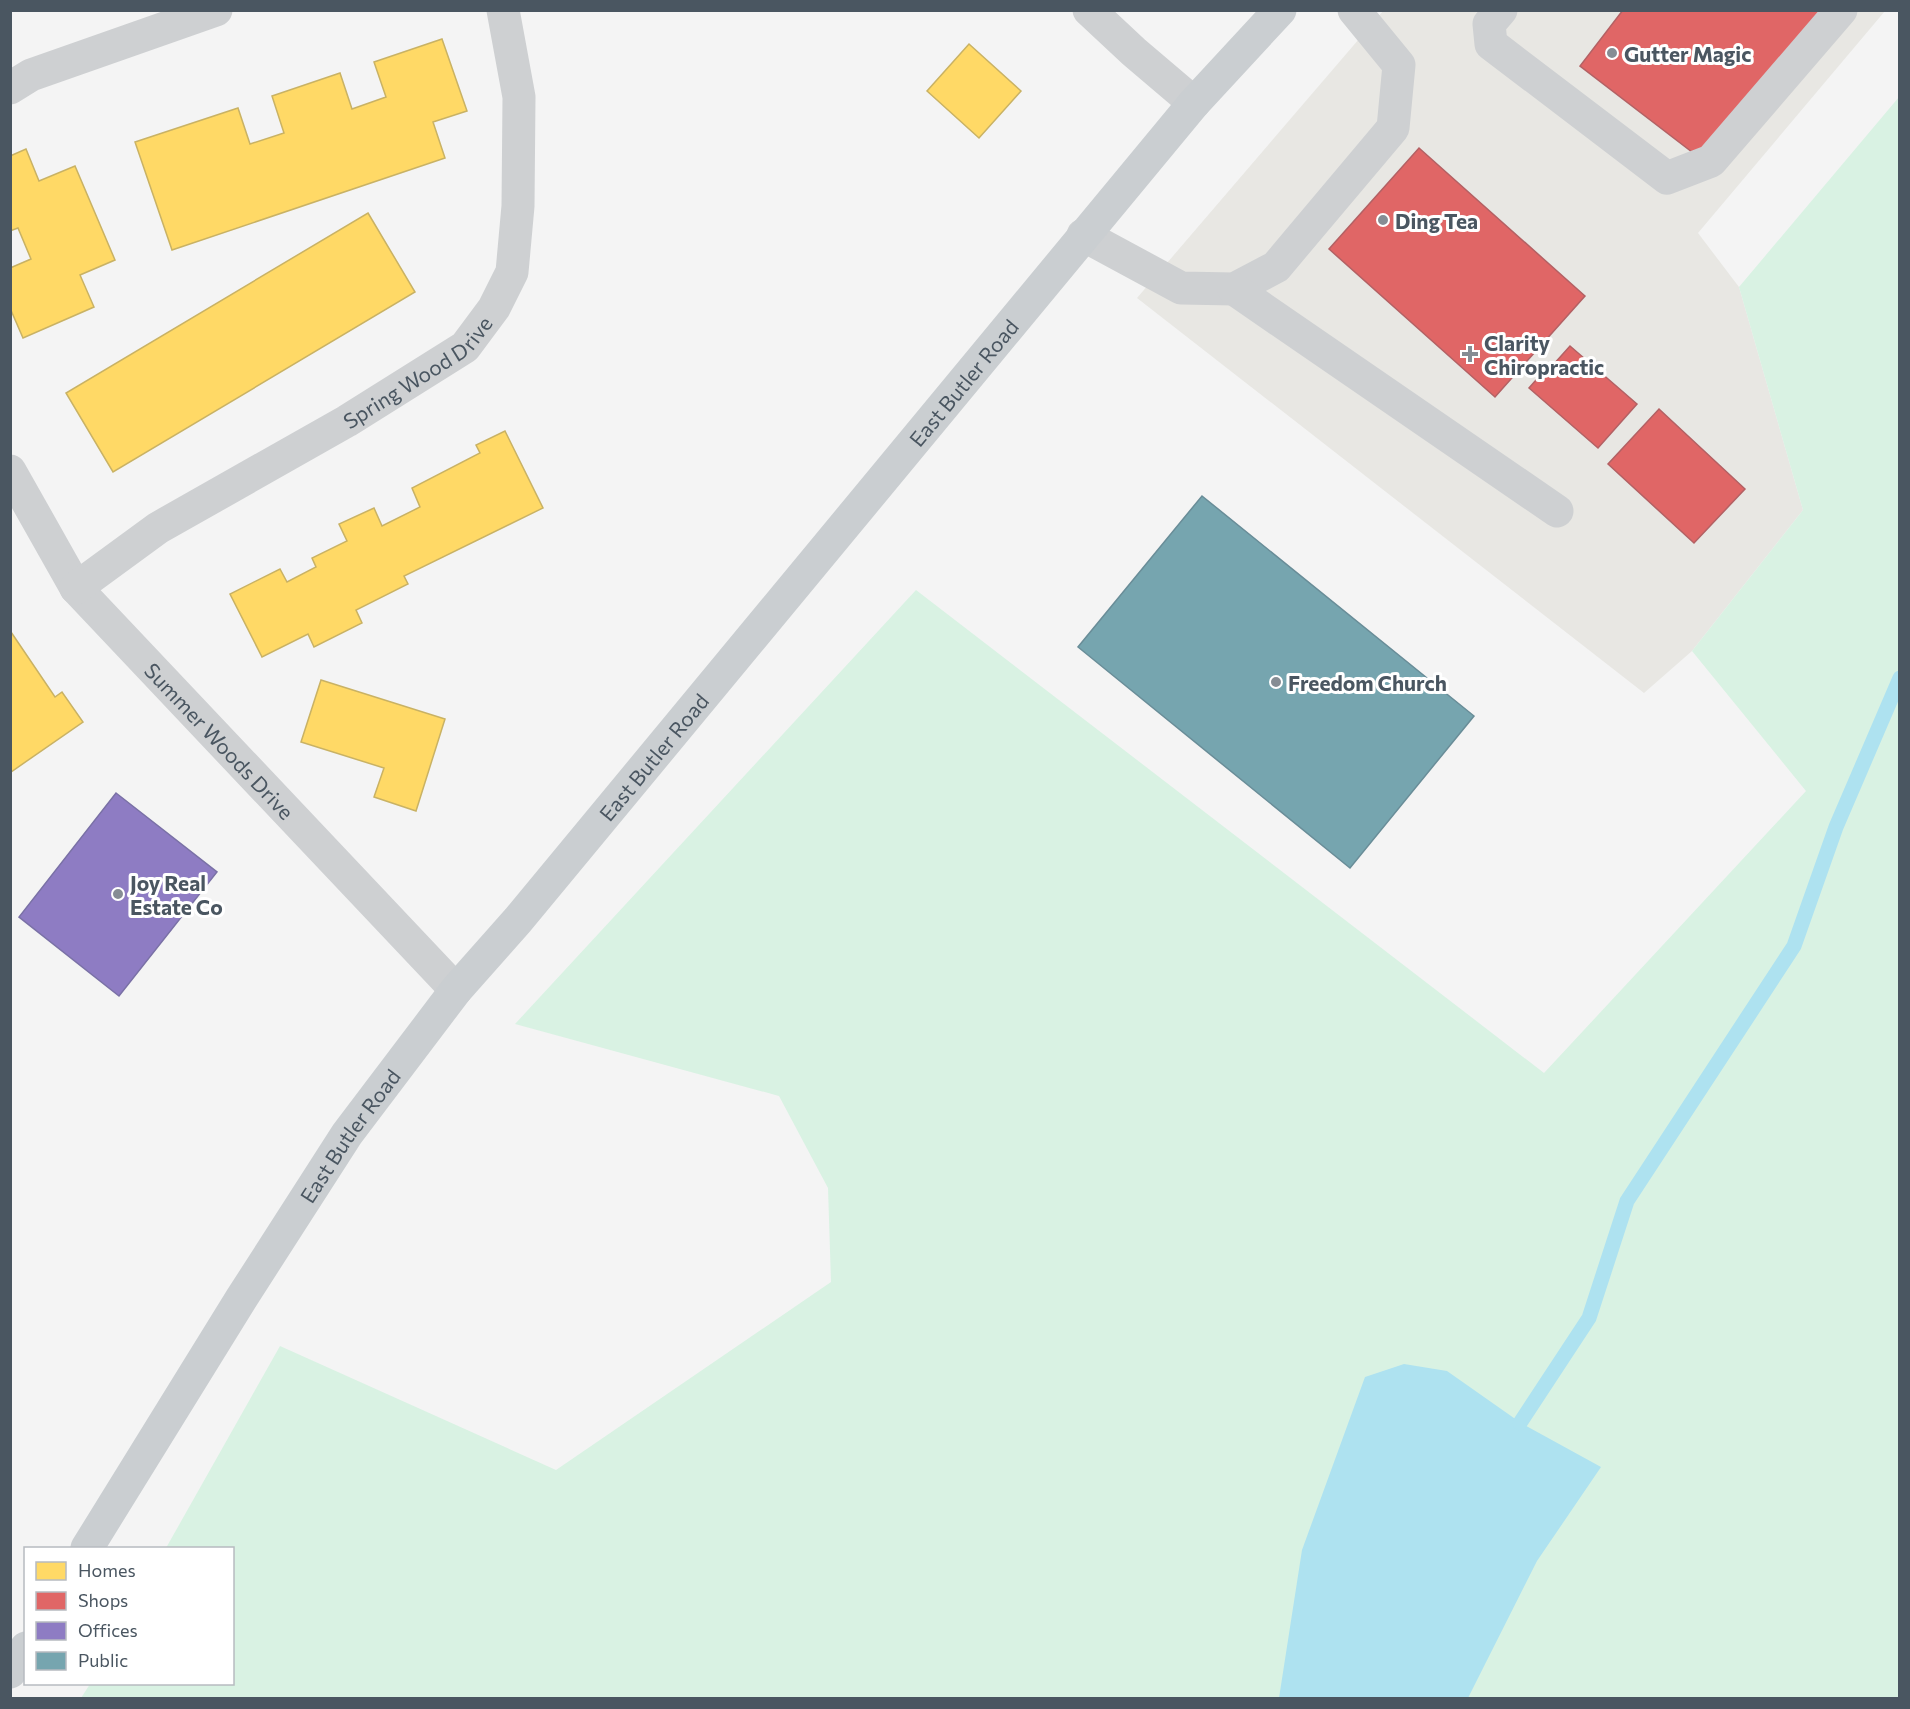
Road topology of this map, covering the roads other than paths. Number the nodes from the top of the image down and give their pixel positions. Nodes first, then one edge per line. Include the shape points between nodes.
1 (216, 10) edge
2 (503, 10) edge
3 (1089, 10) edge
4 (1280, 10) edge
5 (1354, 10) edge
6 (1500, 10) edge
7 (1841, 10) edge
8 (10, 88) edge
9 (1194, 103) junction
10 (1083, 235) junction
11 (1234, 289) junction
12 (10, 471) edge
13 (1557, 511) dead end
14 (76, 588) junction
15 (456, 990) junction
16 (88, 1547) edge
17 (24, 1651) edge
18 (10, 1672) edge

1 - 8 street via 31,75
2 - 14 street, Spring Wood Drive via 519,98 518,206 512,272 494,308 465,347 348,422 158,528
3 - 9 street
4 - 9 main road, East Butler Road
5 - 11 street via 1399,65 1393,128 1276,267
6 - 7 street via 1489,24 1491,44 1667,178 1711,161
9 - 10 main road, East Butler Road
10 - 11 street via 1181,288
10 - 15 main road, East Butler Road
11 - 13 street
12 - 14 street, Summer Woods Drive
14 - 15 street, Summer Woods Drive
15 - 16 main road, East Butler Road via 348,1134
17 - 18 main road

